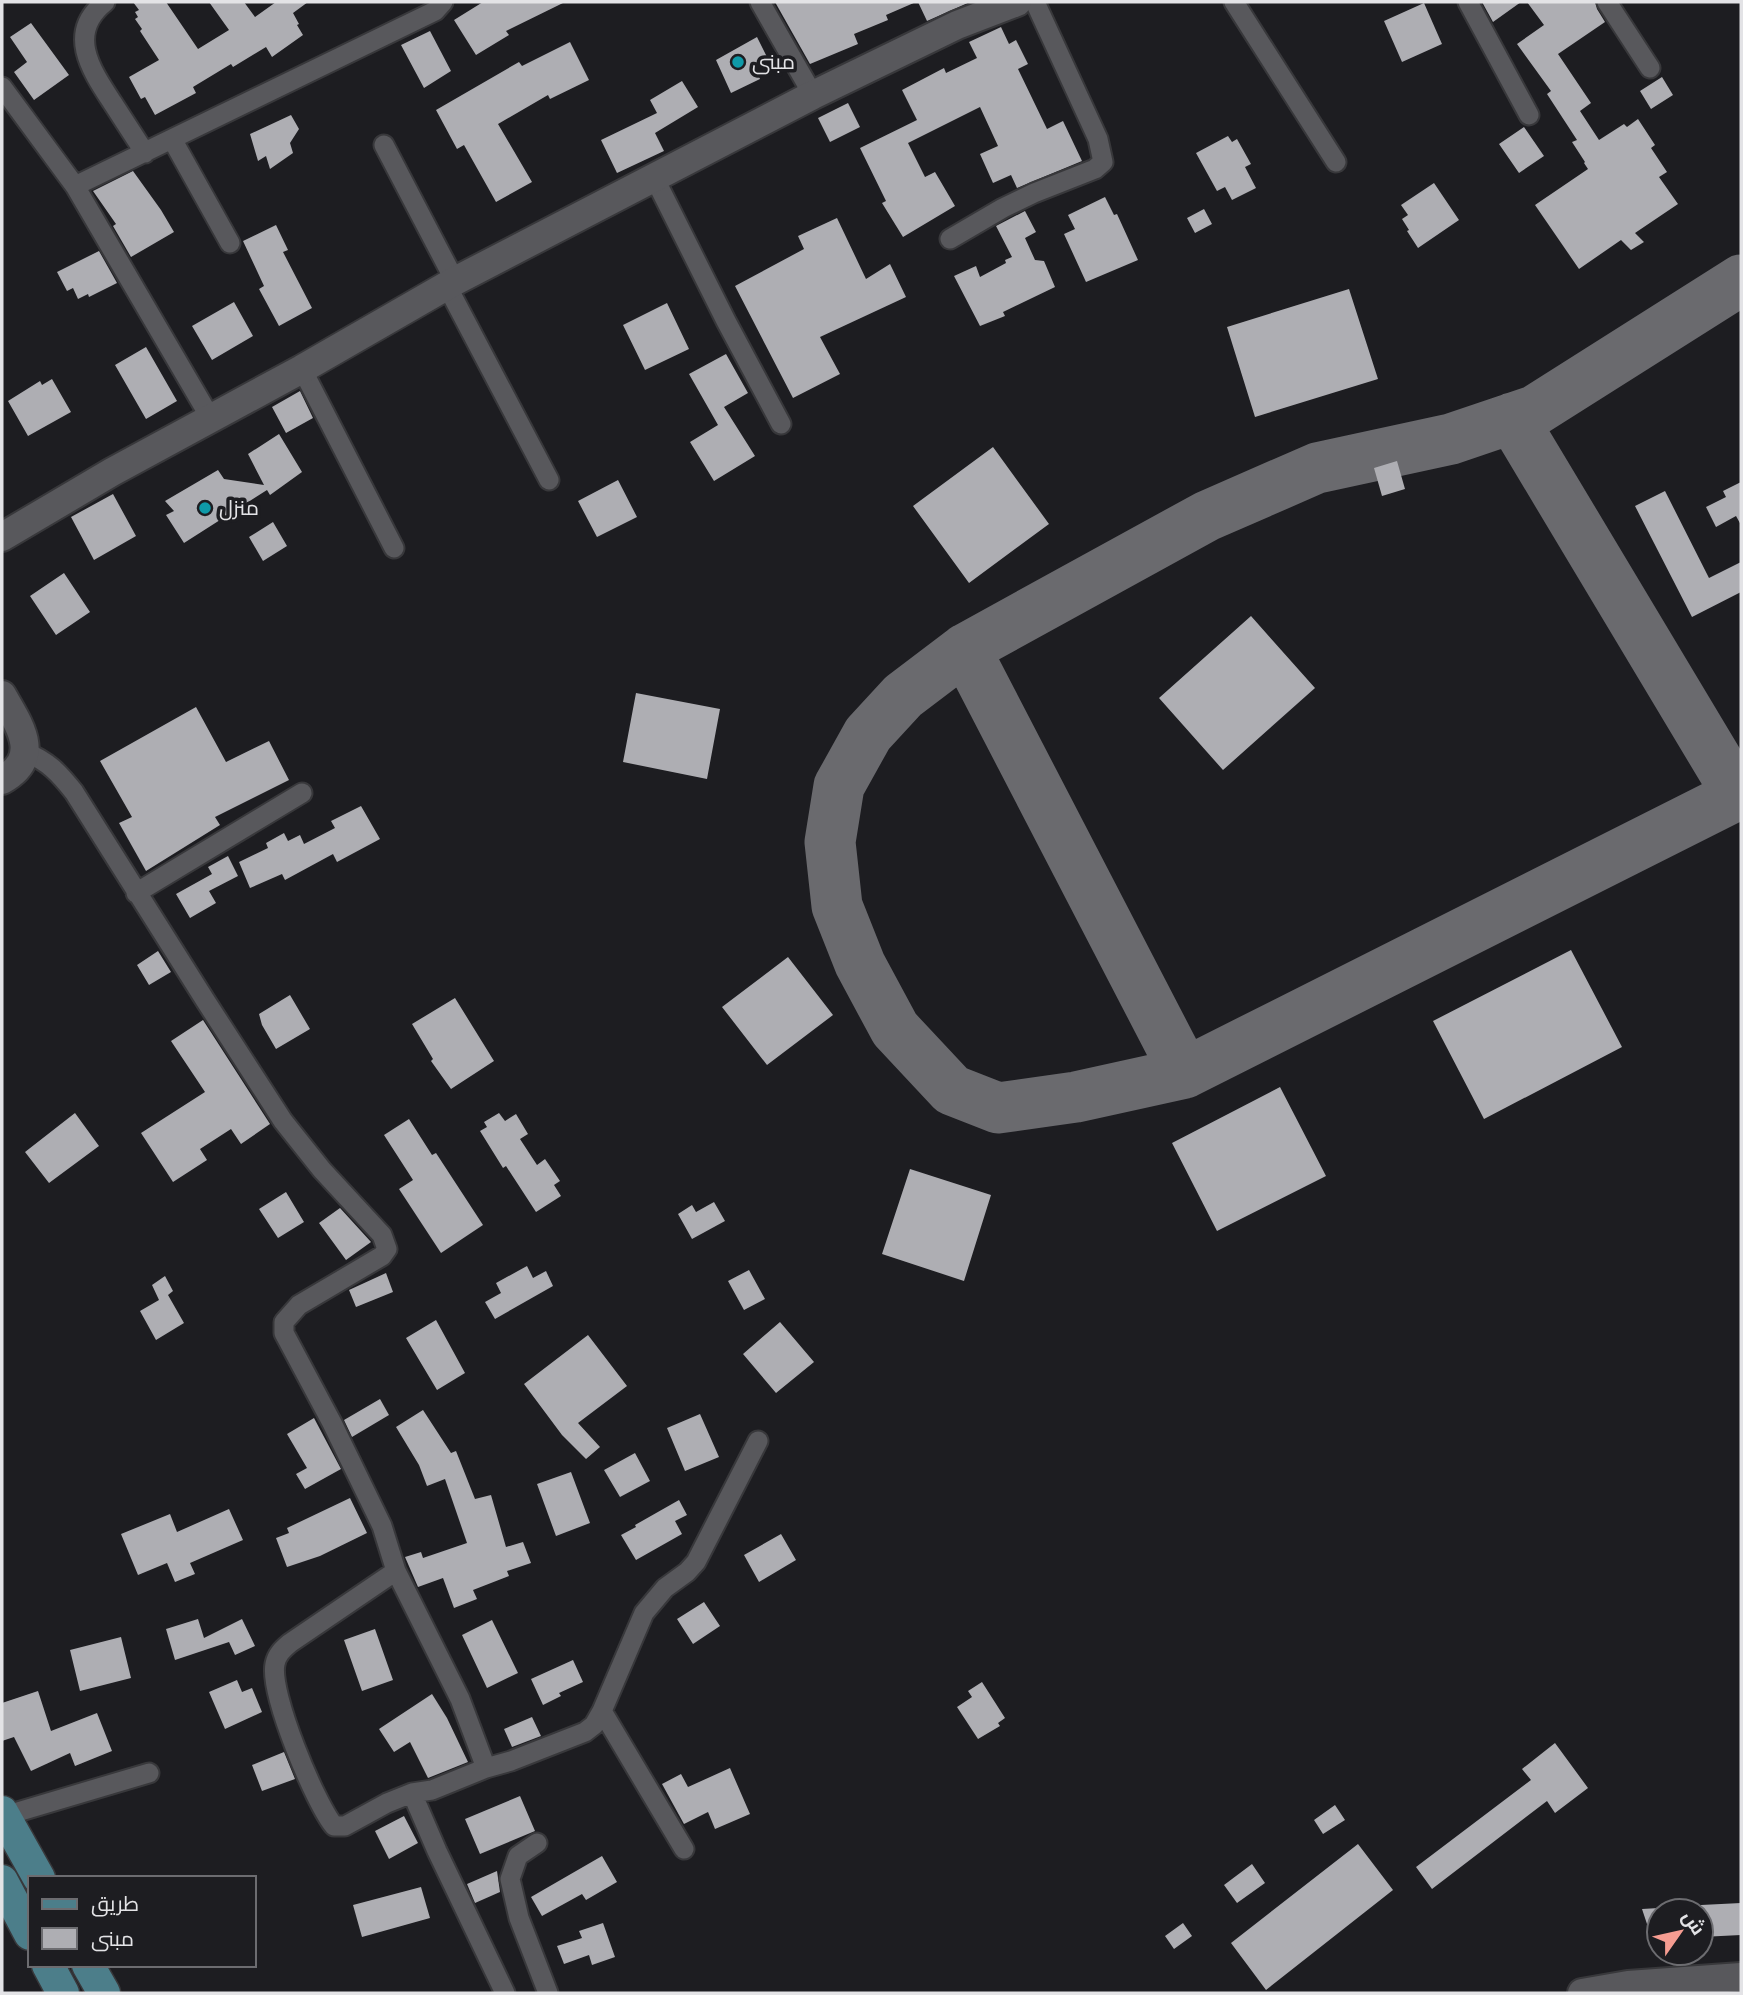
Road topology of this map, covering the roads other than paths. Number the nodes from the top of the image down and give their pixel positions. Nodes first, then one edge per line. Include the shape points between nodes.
1 (105, 2) edge
2 (443, 2) edge
3 (760, 2) edge
4 (1017, 2) edge
5 (1035, 2) edge
6 (1234, 2) edge
7 (1468, 2) edge
8 (1607, 2) edge
9 (1650, 68) dead end
10 (2, 87) edge
11 (813, 95) junction
12 (1528, 115) dead end
13 (172, 139) junction
14 (384, 145) dead end
15 (145, 153) junction
16 (1336, 162) dead end
17 (654, 179) junction
18 (75, 186) junction
19 (950, 239) dead end
20 (230, 243) dead end
21 (451, 284) junction
22 (302, 369) junction
23 (211, 419) junction
24 (781, 424) dead end
25 (549, 480) dead end
26 (3, 533) edge
27 (394, 548) dead end
28 (2, 695) edge
29 (25, 752) junction
30 (2, 780) edge
31 (302, 793) dead end
32 (136, 893) junction
33 (758, 1441) dead end
34 (396, 1571) junction
35 (602, 1711) junction
36 (485, 1768) junction
37 (149, 1773) dead end
38 (412, 1793) junction
39 (3, 1814) edge
40 (537, 1843) dead end
41 (684, 1849) dead end
42 (38, 1876) edge
43 (2, 1881) edge
44 (17, 1924) edge
45 (49, 1967) edge
46 (89, 1967) edge
47 (1741, 1977) edge
48 (63, 1993) edge
49 (104, 1993) edge
50 (505, 1993) edge
51 (548, 1993) edge
52 (1582, 1993) edge

1 - 15 street via 90,18 85,50 92,73
2 - 13 street via 435,11
3 - 11 street
4 - 11 main road via 957,25
5 - 19 street via 1098,139 1103,162 1003,208
6 - 16 street
7 - 12 street
8 - 9 street
10 - 18 street
11 - 17 main road
13 - 15 street
13 - 20 street
14 - 21 street
15 - 18 street
17 - 21 main road
17 - 24 street
18 - 23 street
21 - 22 main road
21 - 25 street
22 - 23 main road
22 - 27 street
23 - 26 main road
28 - 29 main road via 22,730
29 - 30 main road via 19,766
29 - 32 street via 61,775
31 - 32 street
32 - 34 street via 284,1121 386,1242 382,1256 299,1305 284,1322 284,1333 382,1526
33 - 35 street via 696,1562 664,1588 645,1613
34 - 36 street via 460,1699
34 - 38 street via 290,1643 279,1653 274,1679 294,1743 334,1826 345,1826
35 - 36 street via 585,1732
35 - 41 street
36 - 38 street via 432,1790
37 - 39 street
38 - 50 street
39 - 42 main road
40 - 51 street via 518,1856 510,1879 519,1918
43 - 44 main road
45 - 48 main road
46 - 49 main road
47 - 52 main road

